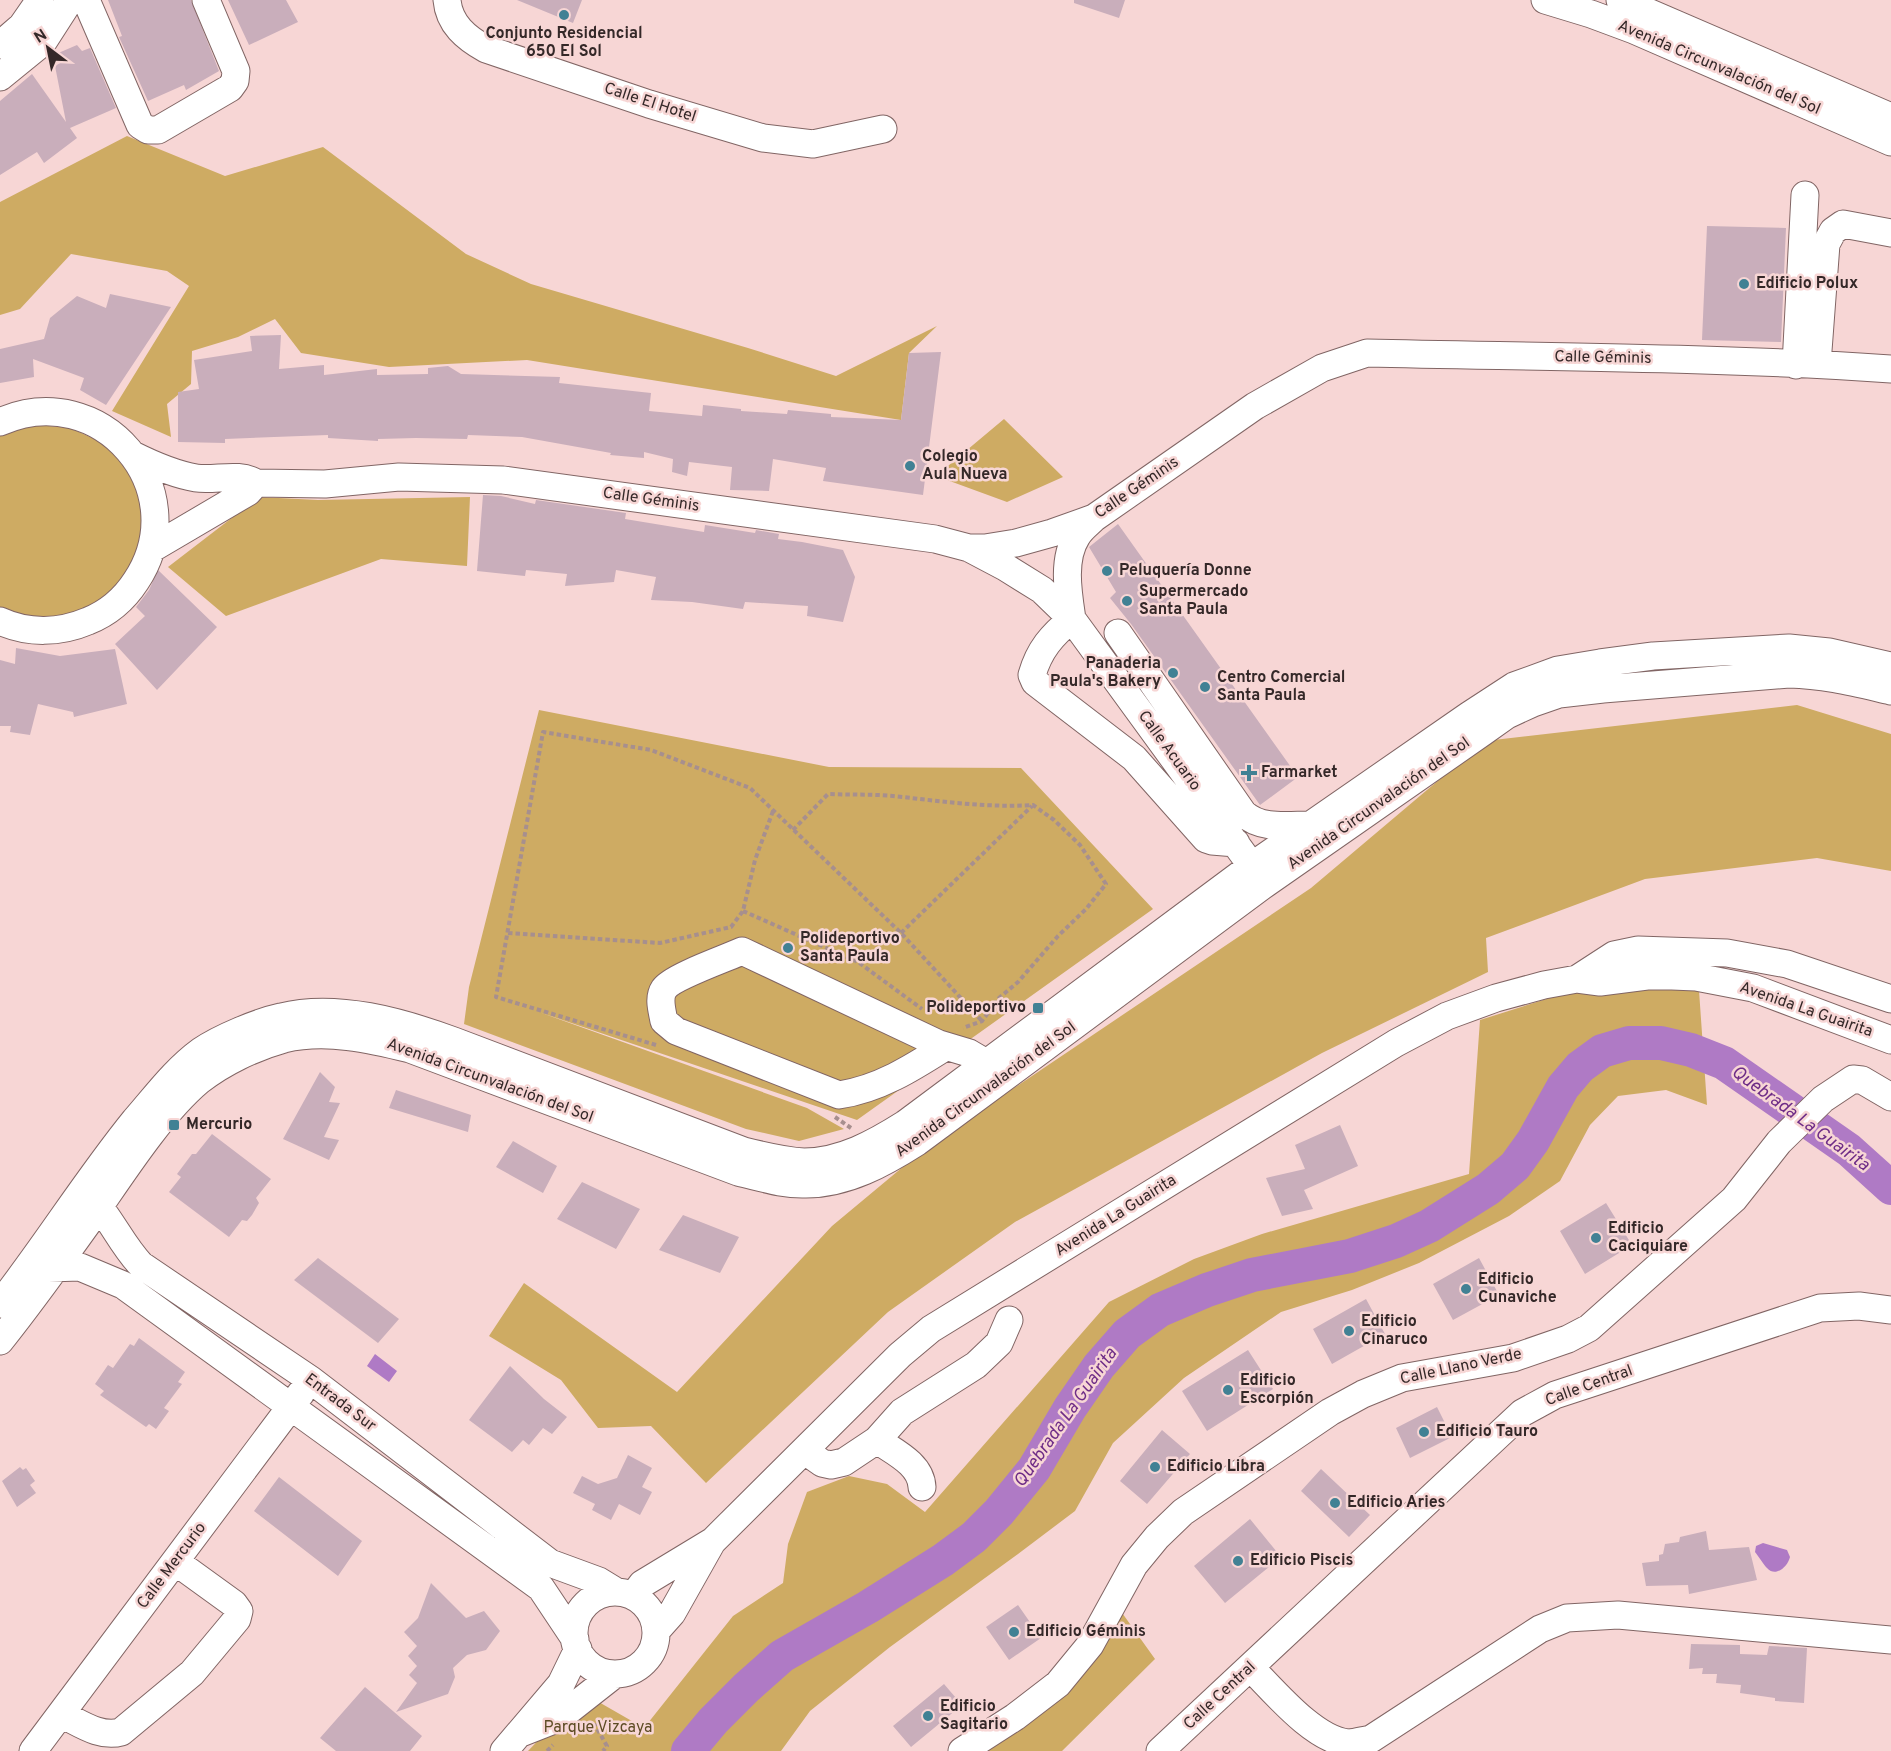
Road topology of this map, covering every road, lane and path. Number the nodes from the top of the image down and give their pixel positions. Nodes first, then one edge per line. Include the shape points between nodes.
1 (40, 0) edge
2 (70, 0) edge
3 (86, 0) edge
4 (206, 0) edge
5 (447, 0) edge
6 (1545, 0) edge
7 (1620, 0) edge
8 (0, 45) edge
9 (0, 77) edge
10 (1891, 117) edge
11 (883, 129) dead end
12 (1891, 142) edge
13 (1805, 195) dead end
14 (1891, 233) edge
15 (1807, 365) junction
16 (1891, 369) edge
17 (0, 422) edge
18 (133, 455) junction
19 (256, 483) junction
20 (1094, 518) junction
21 (969, 548) junction
22 (152, 549) junction
23 (1072, 619) junction
24 (0, 621) edge
25 (1118, 633) dead end
26 (1891, 666) edge
27 (1891, 691) edge
28 (1033, 805) junction
29 (773, 811) junction
30 (1311, 825) junction
31 (793, 830) junction
32 (1236, 843) junction
33 (1259, 875) junction
34 (743, 911) junction
35 (508, 933) junction
36 (901, 933) junction
37 (1577, 979) junction
38 (1891, 999) edge
39 (927, 1012) dead end
40 (1891, 1040) edge
41 (661, 1047) dead end
42 (945, 1047) junction
43 (986, 1063) junction
44 (1891, 1097) edge
45 (827, 1112) dead end
46 (853, 1129) dead end
47 (911, 1133) junction
48 (90, 1199) junction
49 (45, 1263) junction
50 (0, 1304) edge
51 (1891, 1310) edge
52 (1009, 1320) dead end
53 (0, 1341) edge
54 (311, 1380) junction
55 (290, 1407) junction
56 (877, 1440) junction
57 (805, 1451) junction
58 (922, 1487) dead end
59 (713, 1541) junction
60 (176, 1562) junction
61 (625, 1594) junction
62 (656, 1630) junction
63 (1891, 1640) edge
64 (576, 1644) junction
65 (1250, 1667) junction
66 (615, 1674) junction
67 (61, 1714) junction
68 (577, 1728) dead end
69 (511, 1743) edge
70 (33, 1751) edge
71 (603, 1751) edge
72 (962, 1751) edge
73 (1160, 1751) edge

1 - 8 street via 22,26
2 - 9 street via 43,42
3 - 4 street via 140,125 158,130 230,88 235,81 236,71
5 - 11 street, Calle El Hotel via 456,27 486,49 763,138 813,144
6 - 12 street, Avenida Circunvalación del Sol via 1634,30
7 - 10 street, Avenida Circunvalación del Sol
13 - 15 street
14 - 15 street via 1843,224 1833,231 1826,243
15 - 16 street, Calle Géminis
15 - 20 street, Calle Géminis via 1367,353 1322,368 1255,406
17 - 18 street, Calle Géminis via 33,412 78,416 118,438
18 - 19 street, Calle Géminis via 175,473 197,478 248,478
18 - 22 street, Calle Géminis via 151,490 155,510
19 - 21 street, Calle Géminis via 325,484 399,477 503,480 935,539
19 - 22 street via 248,492
20 - 21 street, Calle Géminis via 1016,543
20 - 23 street, Calle Acuario via 1071,547 1068,562
21 - 23 street, Calle Acuario via 1042,590
22 - 24 street, Calle Géminis via 131,589 97,618 54,630 32,630
23 - 32 street, Calle Acuario
23 - 32 street via 1043,647 1032,675 1035,682 1134,758 1206,839
25 - 30 street via 1250,820 1262,825
26 - 30 street, Avenida Circunvalación del Sol via 1829,652 1789,648 1653,656 1558,670 1514,686
27 - 33 street, Avenida Circunvalación del Sol via 1844,679 1789,674 1603,688 1550,697 1507,715
28 - 31 path via 953,804 891,796 828,794
28 - 36 path
28 - 36 path via 1080,845 1106,884 982,1021
29 - 31 path
29 - 34 path via 755,860
29 - 35 path via 750,788 651,750 543,732
30 - 33 street, Avenida Circunvalación del Sol
31 - 36 path
32 - 33 street, Calle Acuario
33 - 43 street, Avenida Circunvalación del Sol
33 - 47 street, Avenida Circunvalación del Sol
34 - 35 path via 731,927 660,943
34 - 39 path via 858,962
35 - 41 path via 496,997
37 - 38 street, Avenida La Guairita via 1614,955 1638,950 1727,953 1787,964
37 - 40 street, Avenida La Guairita via 1600,982 1647,976 1696,977 1753,988
37 - 57 street, Avenida La Guairita via 1496,998 1447,1016 1396,1043 932,1329 900,1355
42 - 42 street via 742,951 680,978 665,987 660,999 664,1021 676,1031 839,1095 902,1074
42 - 43 street via 969,1053
43 - 47 street, Avenida Circunvalación del Sol
44 - 72 street, Calle Llano Verde via 1853,1079 1823,1099 1779,1142 1734,1199 1589,1328 1524,1354 1402,1378 1362,1394 1183,1512 1134,1565 1090,1645 1058,1684
45 - 46 path
47 - 48 street, Avenida Circunvalación del Sol via 890,1160 862,1172 833,1181 780,1182 698,1158 410,1049 343,1036 286,1038 215,1069 197,1083
48 - 49 street, Avenida Circunvalación del Sol
48 - 54 street, Entrada Sur via 141,1265
49 - 50 street, Avenida Circunvalación del Sol
49 - 53 street, Avenida Circunvalación del Sol
49 - 55 street, Entrada Sur via 80,1267 123,1284
51 - 65 street, Calle Central via 1858,1306 1820,1308 1555,1395 1522,1413
52 - 56 street via 999,1343 976,1365 902,1412
54 - 55 street, Calle Mercurio
54 - 61 street, Entrada Sur via 550,1563
55 - 60 street, Calle Mercurio
55 - 64 street, Entrada Sur via 541,1588
56 - 57 street via 844,1462 831,1465
56 - 58 street via 916,1468
57 - 59 street, Avenida La Guairita
59 - 61 street, Avenida La Guairita
59 - 62 street, Avenida La Guairita via 672,1613
60 - 67 street, Calle Mercurio
60 - 67 street via 234,1604 237,1619 192,1673 121,1732 101,1733
61 - 62 street via 640,1600 652,1614
61 - 64 street, Avenida La Guairita via 607,1593 589,1602 577,1618
62 - 66 street, Avenida La Guairita via 645,1661
63 - 65 street via 1618,1615 1567,1618 1540,1629 1371,1739 1349,1743 1326,1737 1311,1727
64 - 66 street via 593,1667
64 - 69 street, Avenida La Guairita via 561,1684
65 - 73 street, Calle Central
66 - 69 street, Avenida La Guairita via 559,1718
67 - 70 street, Calle Mercurio
68 - 71 path via 595,1725 607,1746

